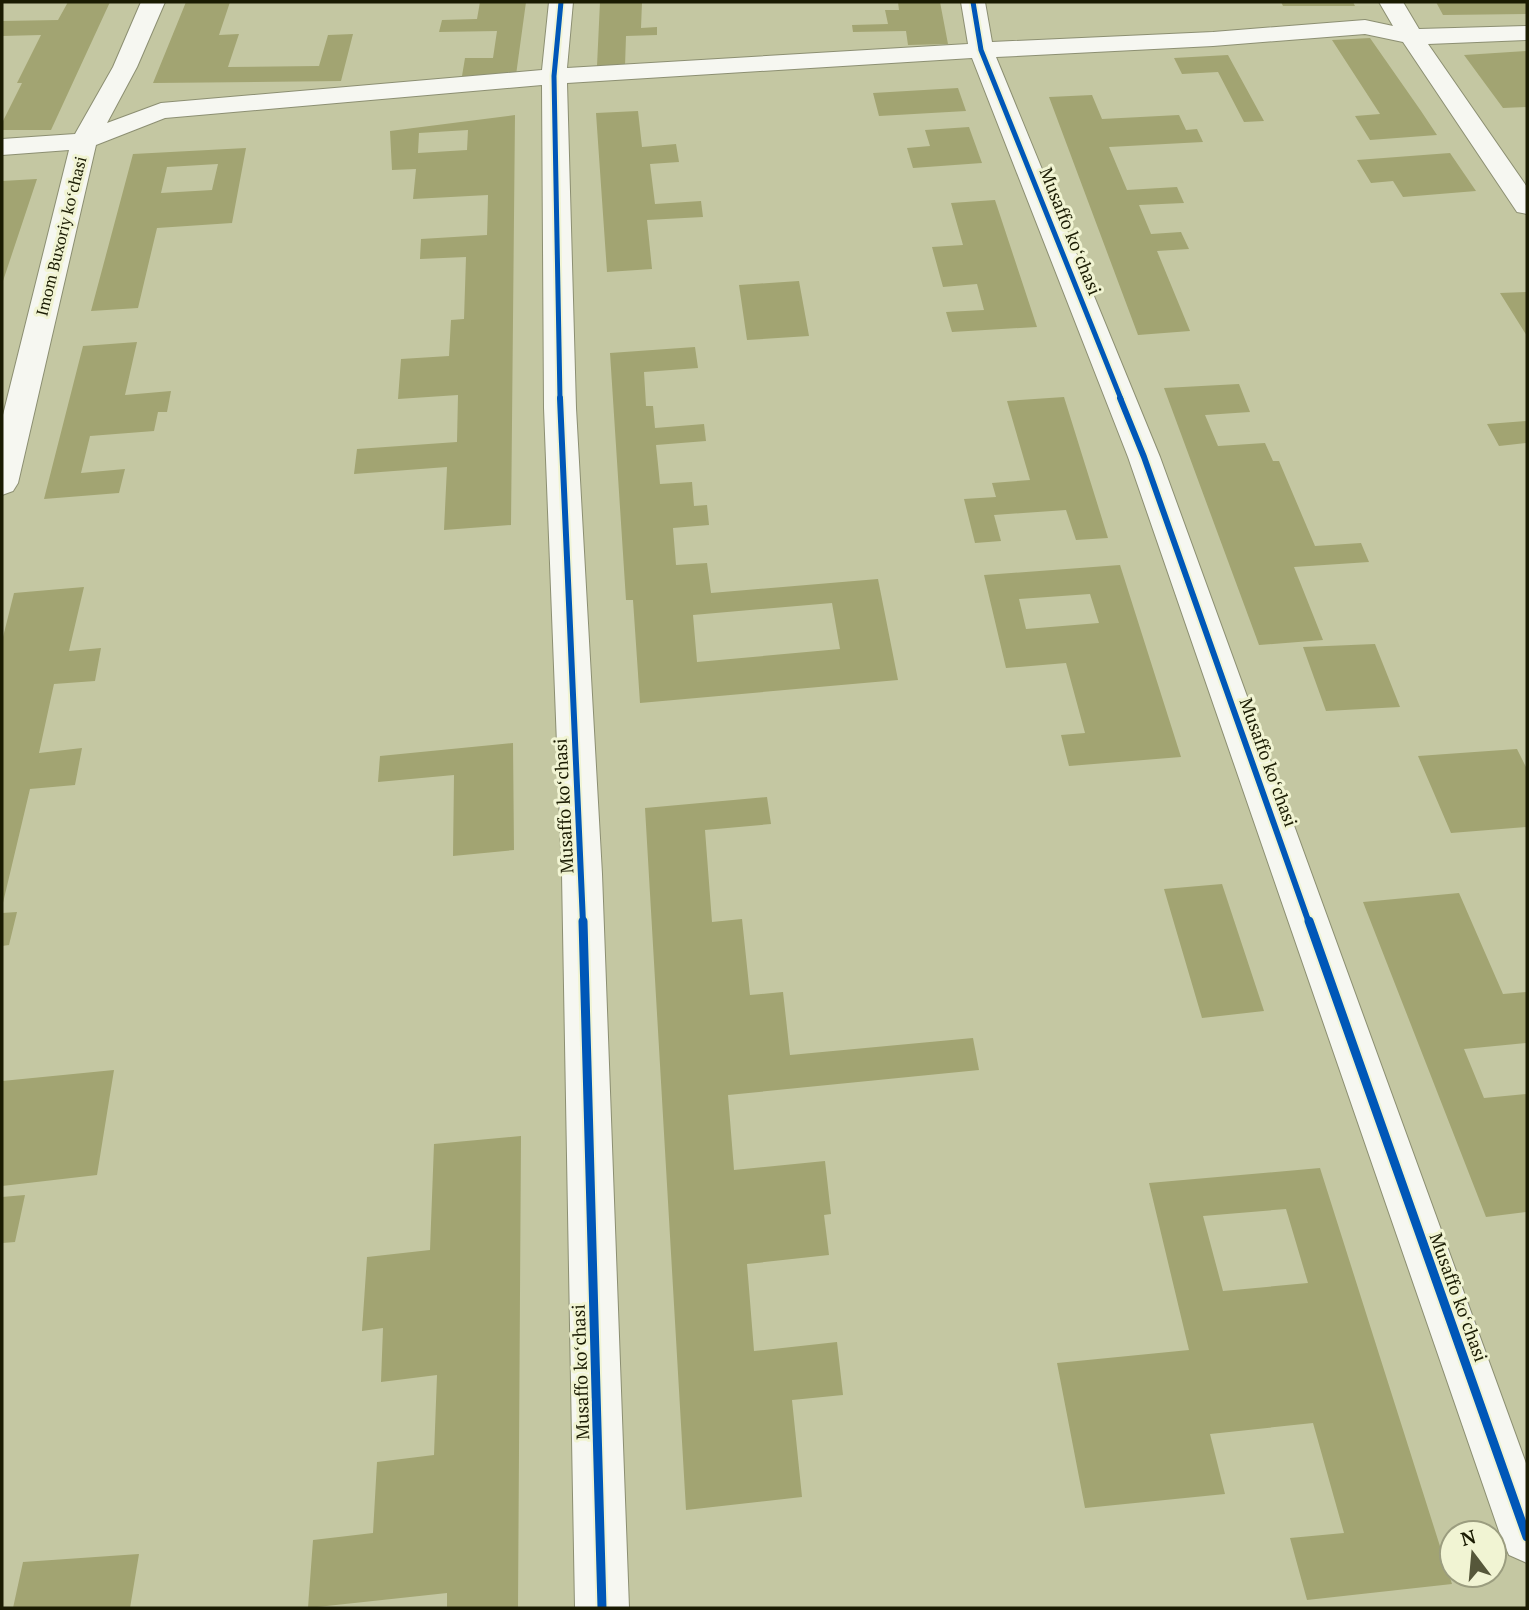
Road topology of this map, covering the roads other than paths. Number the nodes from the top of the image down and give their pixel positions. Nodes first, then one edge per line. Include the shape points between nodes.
1 (153, 2) edge
2 (561, 2) edge
3 (973, 2) edge
4 (1391, 2) edge
5 (1527, 33) edge
6 (1411, 37) junction
7 (981, 50) junction
8 (554, 76) junction
9 (84, 141) junction
10 (2, 147) edge
11 (1527, 206) edge
12 (2, 483) edge
13 (1527, 1538) edge
14 (602, 1608) edge

1 - 9 street, Imom Buxoriy koʻchasi via 125,67
2 - 8 street, Musaffo koʻchasi
3 - 7 street, Musaffo koʻchasi
4 - 6 street
5 - 6 street
6 - 7 street via 1365,27
6 - 11 street
7 - 8 street
7 - 13 street, Musaffo koʻchasi via 1144,457
8 - 9 street via 161,111
8 - 14 street, Musaffo koʻchasi via 560,408 582,874
9 - 10 street
9 - 12 street, Imom Buxoriy koʻchasi

